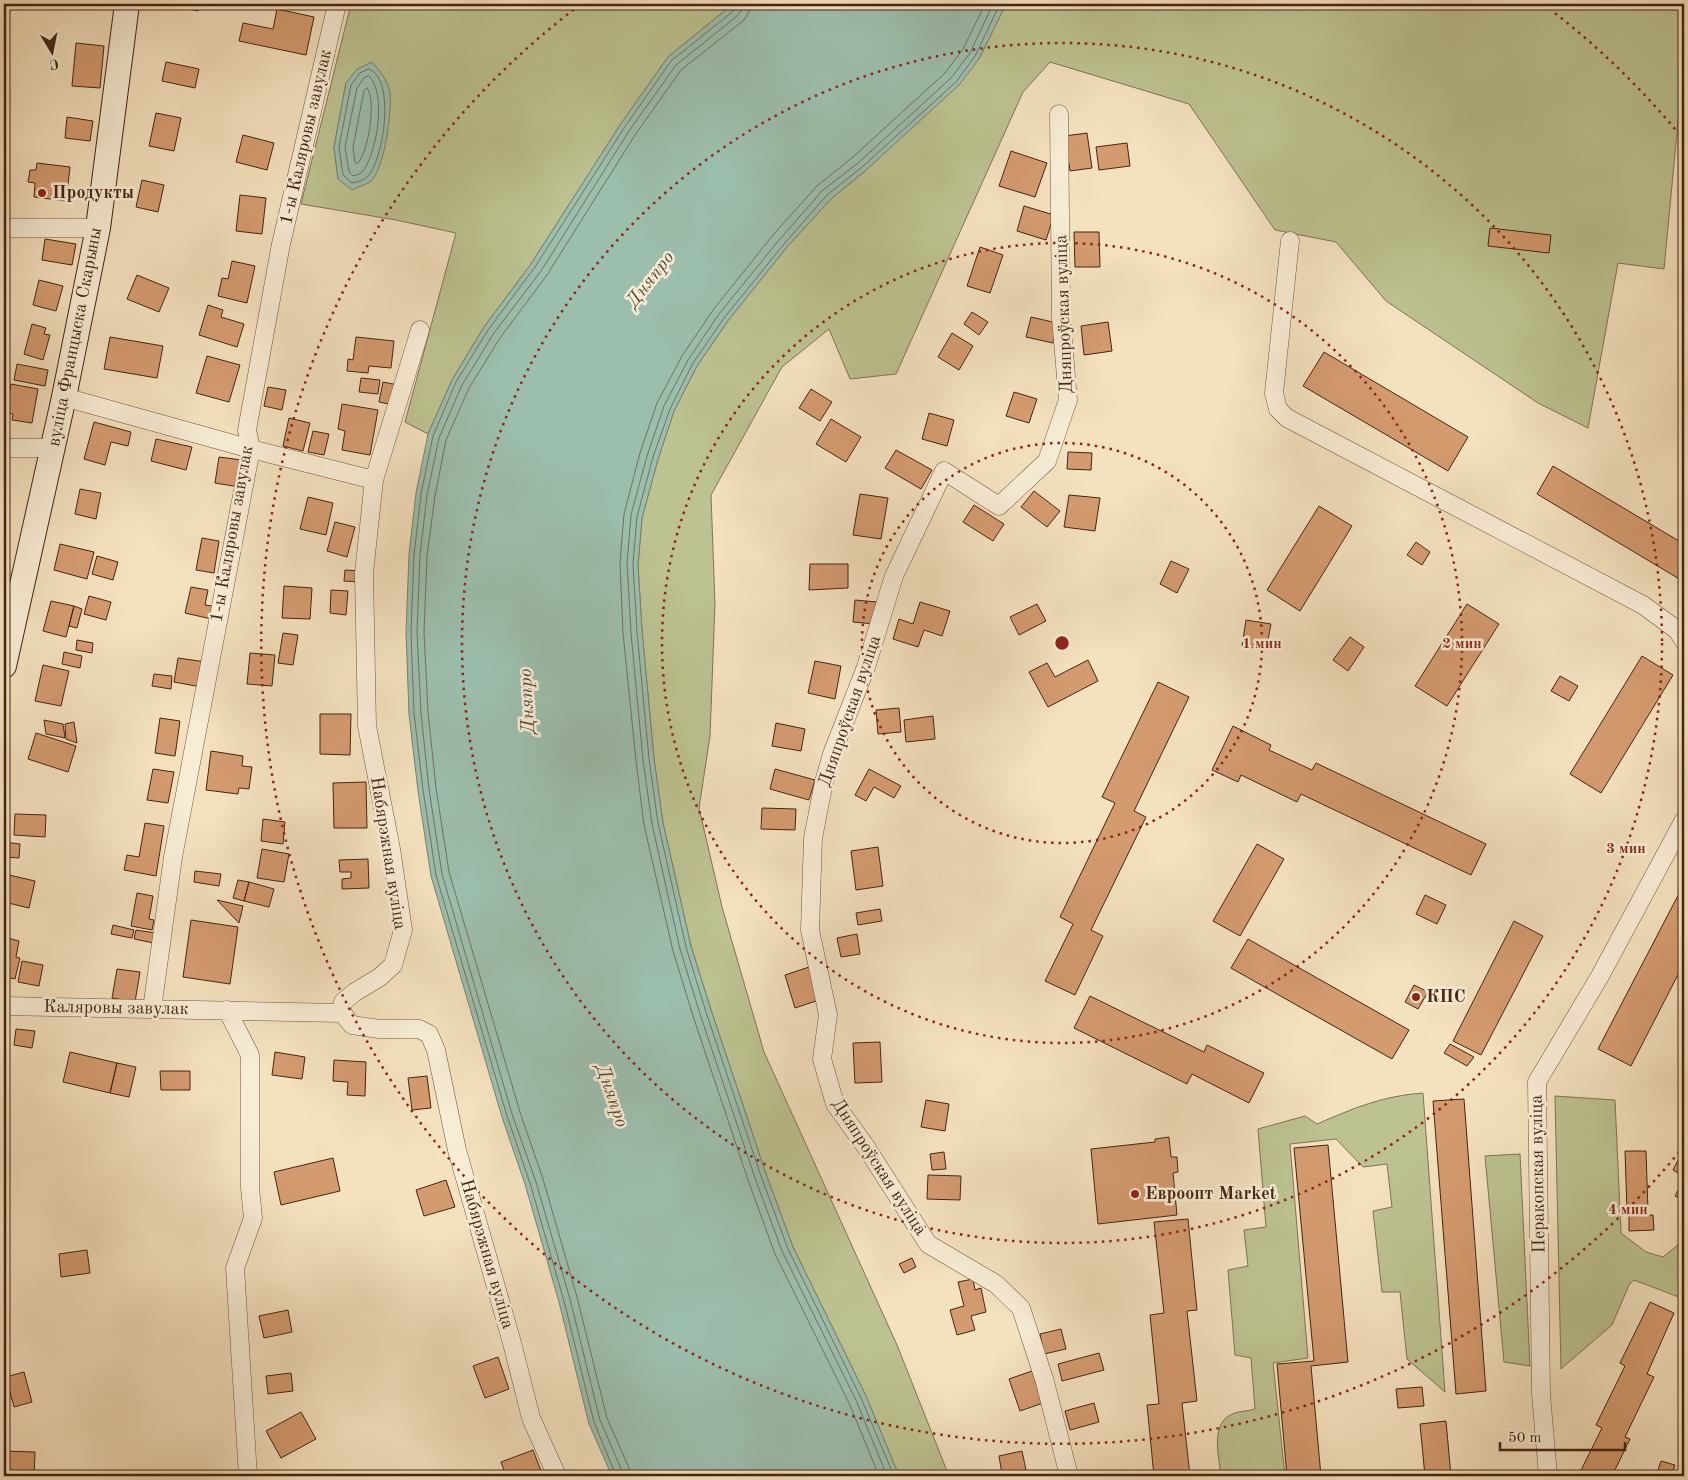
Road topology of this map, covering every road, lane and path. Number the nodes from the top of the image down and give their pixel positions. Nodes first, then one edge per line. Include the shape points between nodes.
1 (127, 4) edge
2 (337, 4) edge
3 (1059, 114) dead end
4 (4, 228) edge
5 (98, 228) junction
6 (1290, 241) dead end
7 (420, 330) dead end
8 (64, 397) junction
9 (4, 448) edge
10 (53, 448) junction
11 (250, 449) junction
12 (374, 480) junction
13 (1684, 641) edge
14 (4, 666) edge
15 (1684, 820) edge
16 (4, 1006) edge
17 (152, 1009) junction
18 (228, 1010) junction
19 (342, 1013) junction
20 (248, 1476) edge
21 (557, 1476) edge
22 (1068, 1476) edge
23 (1548, 1476) edge

1 - 5 main road, вуліца Францыска Скарыны
2 - 11 street, 1-ы Каляровы завулак via 281,244 247,430
3 - 22 street, Дняпроўская вуліца via 1061,318 1068,400 1047,460 999,506 944,472 894,576 866,667 832,754 813,838 810,930 828,1014 822,1059 835,1104 928,1244 996,1284 1021,1308 1045,1382
4 - 5 street
5 - 8 main road, вуліца Францыска Скарыны
6 - 13 street via 1274,392 1278,409 1287,418 1643,605 1677,630
7 - 12 street, Набярэжная вуліца
8 - 10 main road, вуліца Францыска Скарыны
8 - 11 street
9 - 10 street
10 - 14 main road, вуліца Францыска Скарыны
11 - 12 street
11 - 17 street, 1-ы Каляровы завулак via 173,857
12 - 19 street, Набярэжная вуліца via 364,573 367,726 403,930 393,965 343,1002
15 - 23 street, Перакопская вуліца via 1600,976 1537,1082 1541,1394
16 - 17 street, Каляровы завулак
17 - 18 street, Каляровы завулак
18 - 19 street, Каляровы завулак
18 - 20 street via 250,1055 253,1218 235,1268
19 - 21 street, Набярэжная вуліца via 352,1025 419,1029 429,1034 436,1050 457,1150 531,1418

